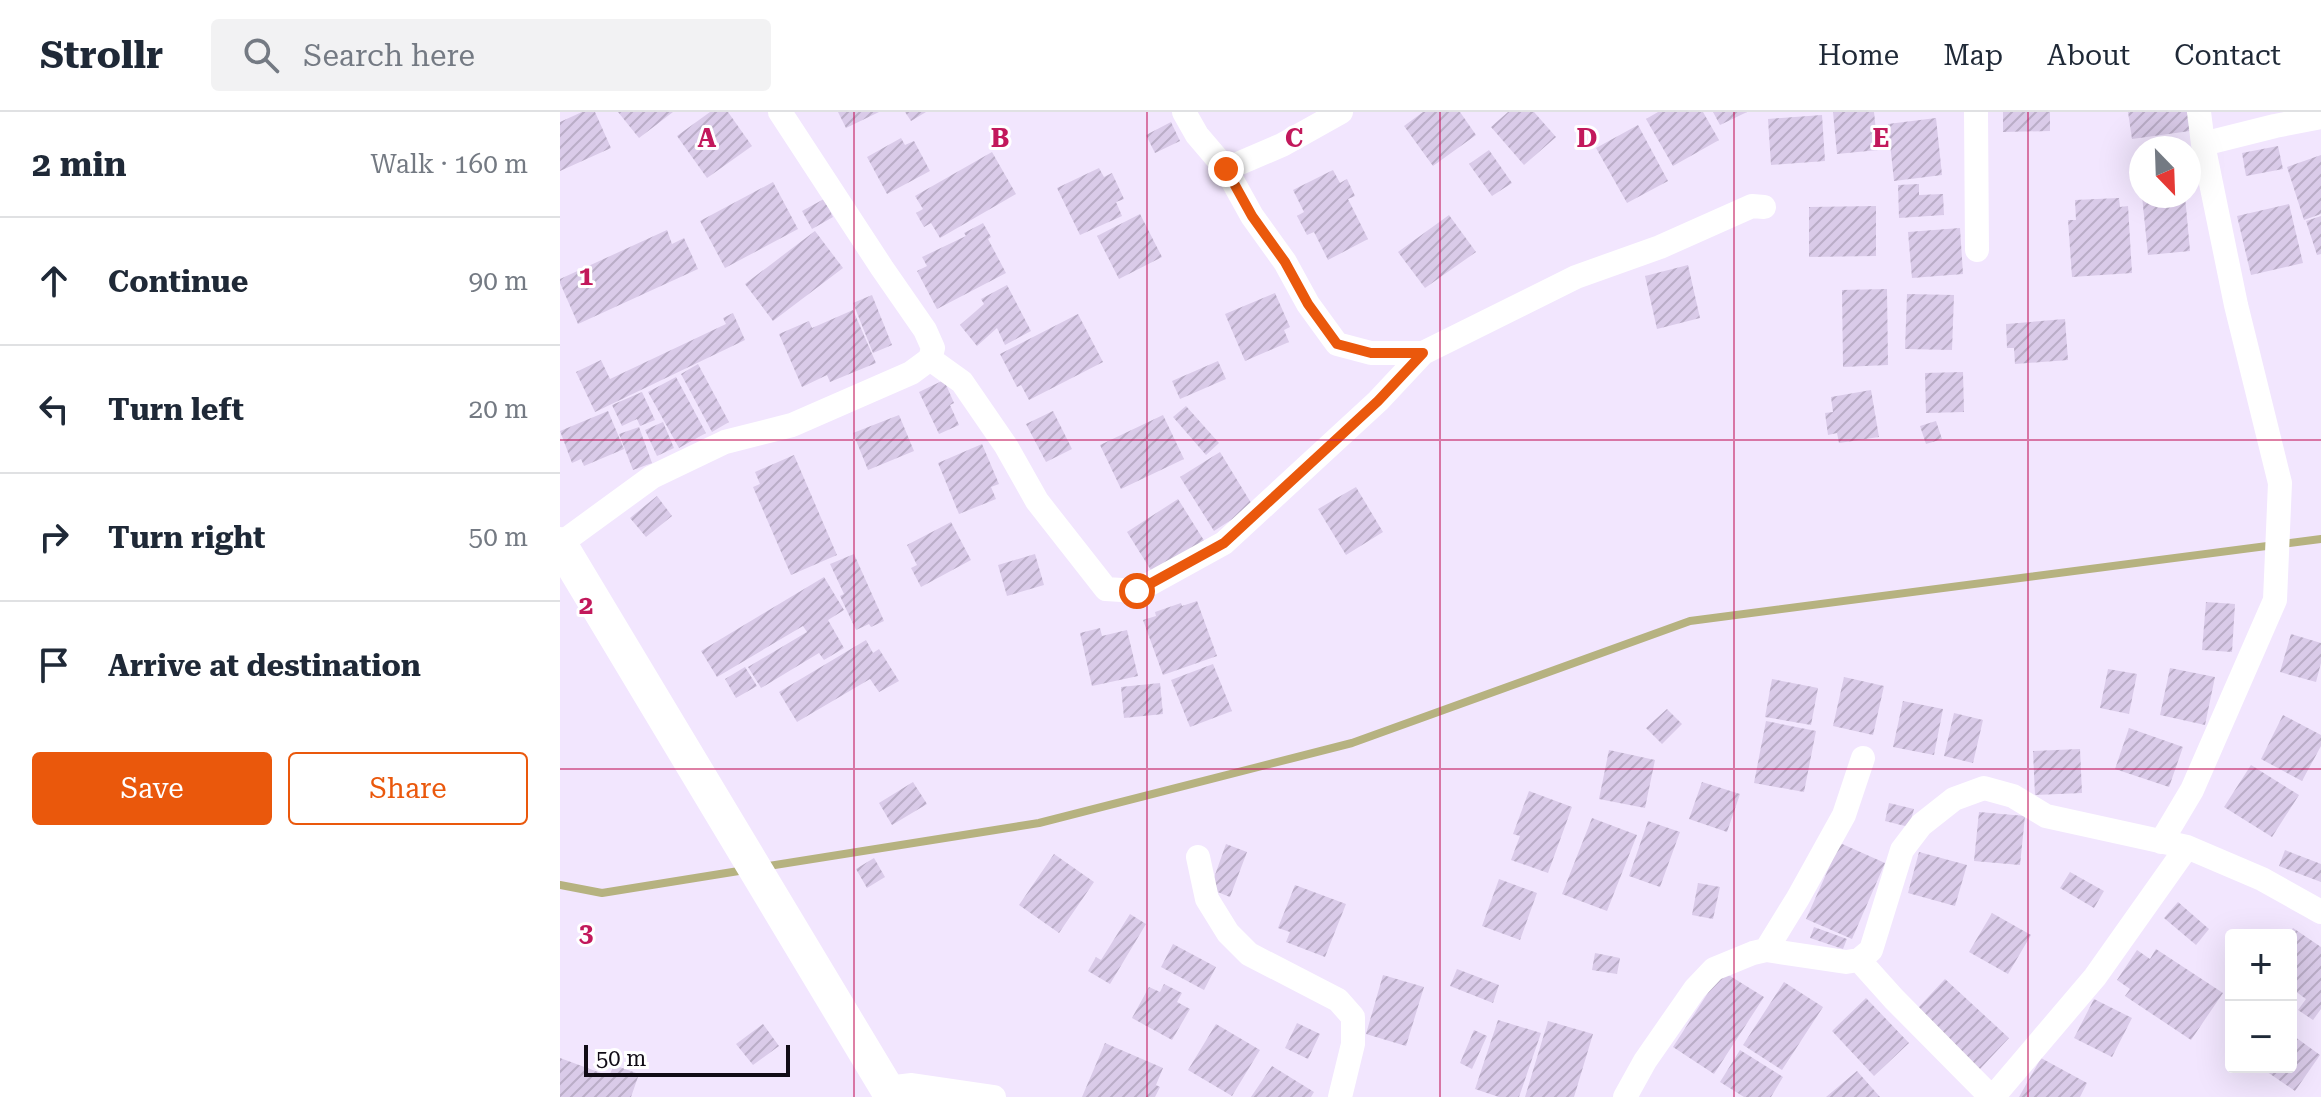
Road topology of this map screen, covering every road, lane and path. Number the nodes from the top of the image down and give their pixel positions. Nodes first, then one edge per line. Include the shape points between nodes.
1 (780, 112) edge
2 (1184, 112) edge
3 (1341, 112) edge
4 (1976, 112) edge
5 (2199, 112) edge
6 (2321, 117) edge
7 (2203, 144) junction
8 (1226, 169) junction
9 (1764, 207) dead end
10 (1977, 250) dead end
11 (1423, 353) junction
12 (930, 359) junction
13 (560, 544) edge
14 (1863, 758) dead end
15 (2161, 842) junction
16 (2187, 847) junction
17 (1198, 857) dead end
18 (2321, 912) edge
19 (1766, 950) junction
20 (1859, 960) junction
21 (889, 1093) edge
22 (994, 1097) edge
23 (1340, 1097) edge
24 (1625, 1097) edge
25 (1992, 1097) edge

1 - 12 street via 925,330 933,348
2 - 8 street
3 - 8 street
4 - 10 street
5 - 7 street
6 - 7 street
7 - 15 street via 2280,483 2275,600 2192,790
8 - 11 street via 1337,344 1371,353
9 - 11 street via 1752,206 1576,277
11 - 12 street via 1224,543 1137,591 1106,589 1037,501 962,382
12 - 13 street via 911,373 792,425 725,442 652,477
13 - 21 main road
14 - 19 street via 1844,815
15 - 16 street
15 - 20 street via 2046,816 2013,796 1984,788 1954,799 1921,825 1902,850 1871,950
16 - 18 street
16 - 25 street via 2095,977
17 - 23 street via 1207,899 1228,933 1249,954 1338,1000 1353,1017 1353,1044
19 - 20 street
19 - 24 street via 1714,969 1695,989
20 - 25 street
21 - 22 street via 912,1085

